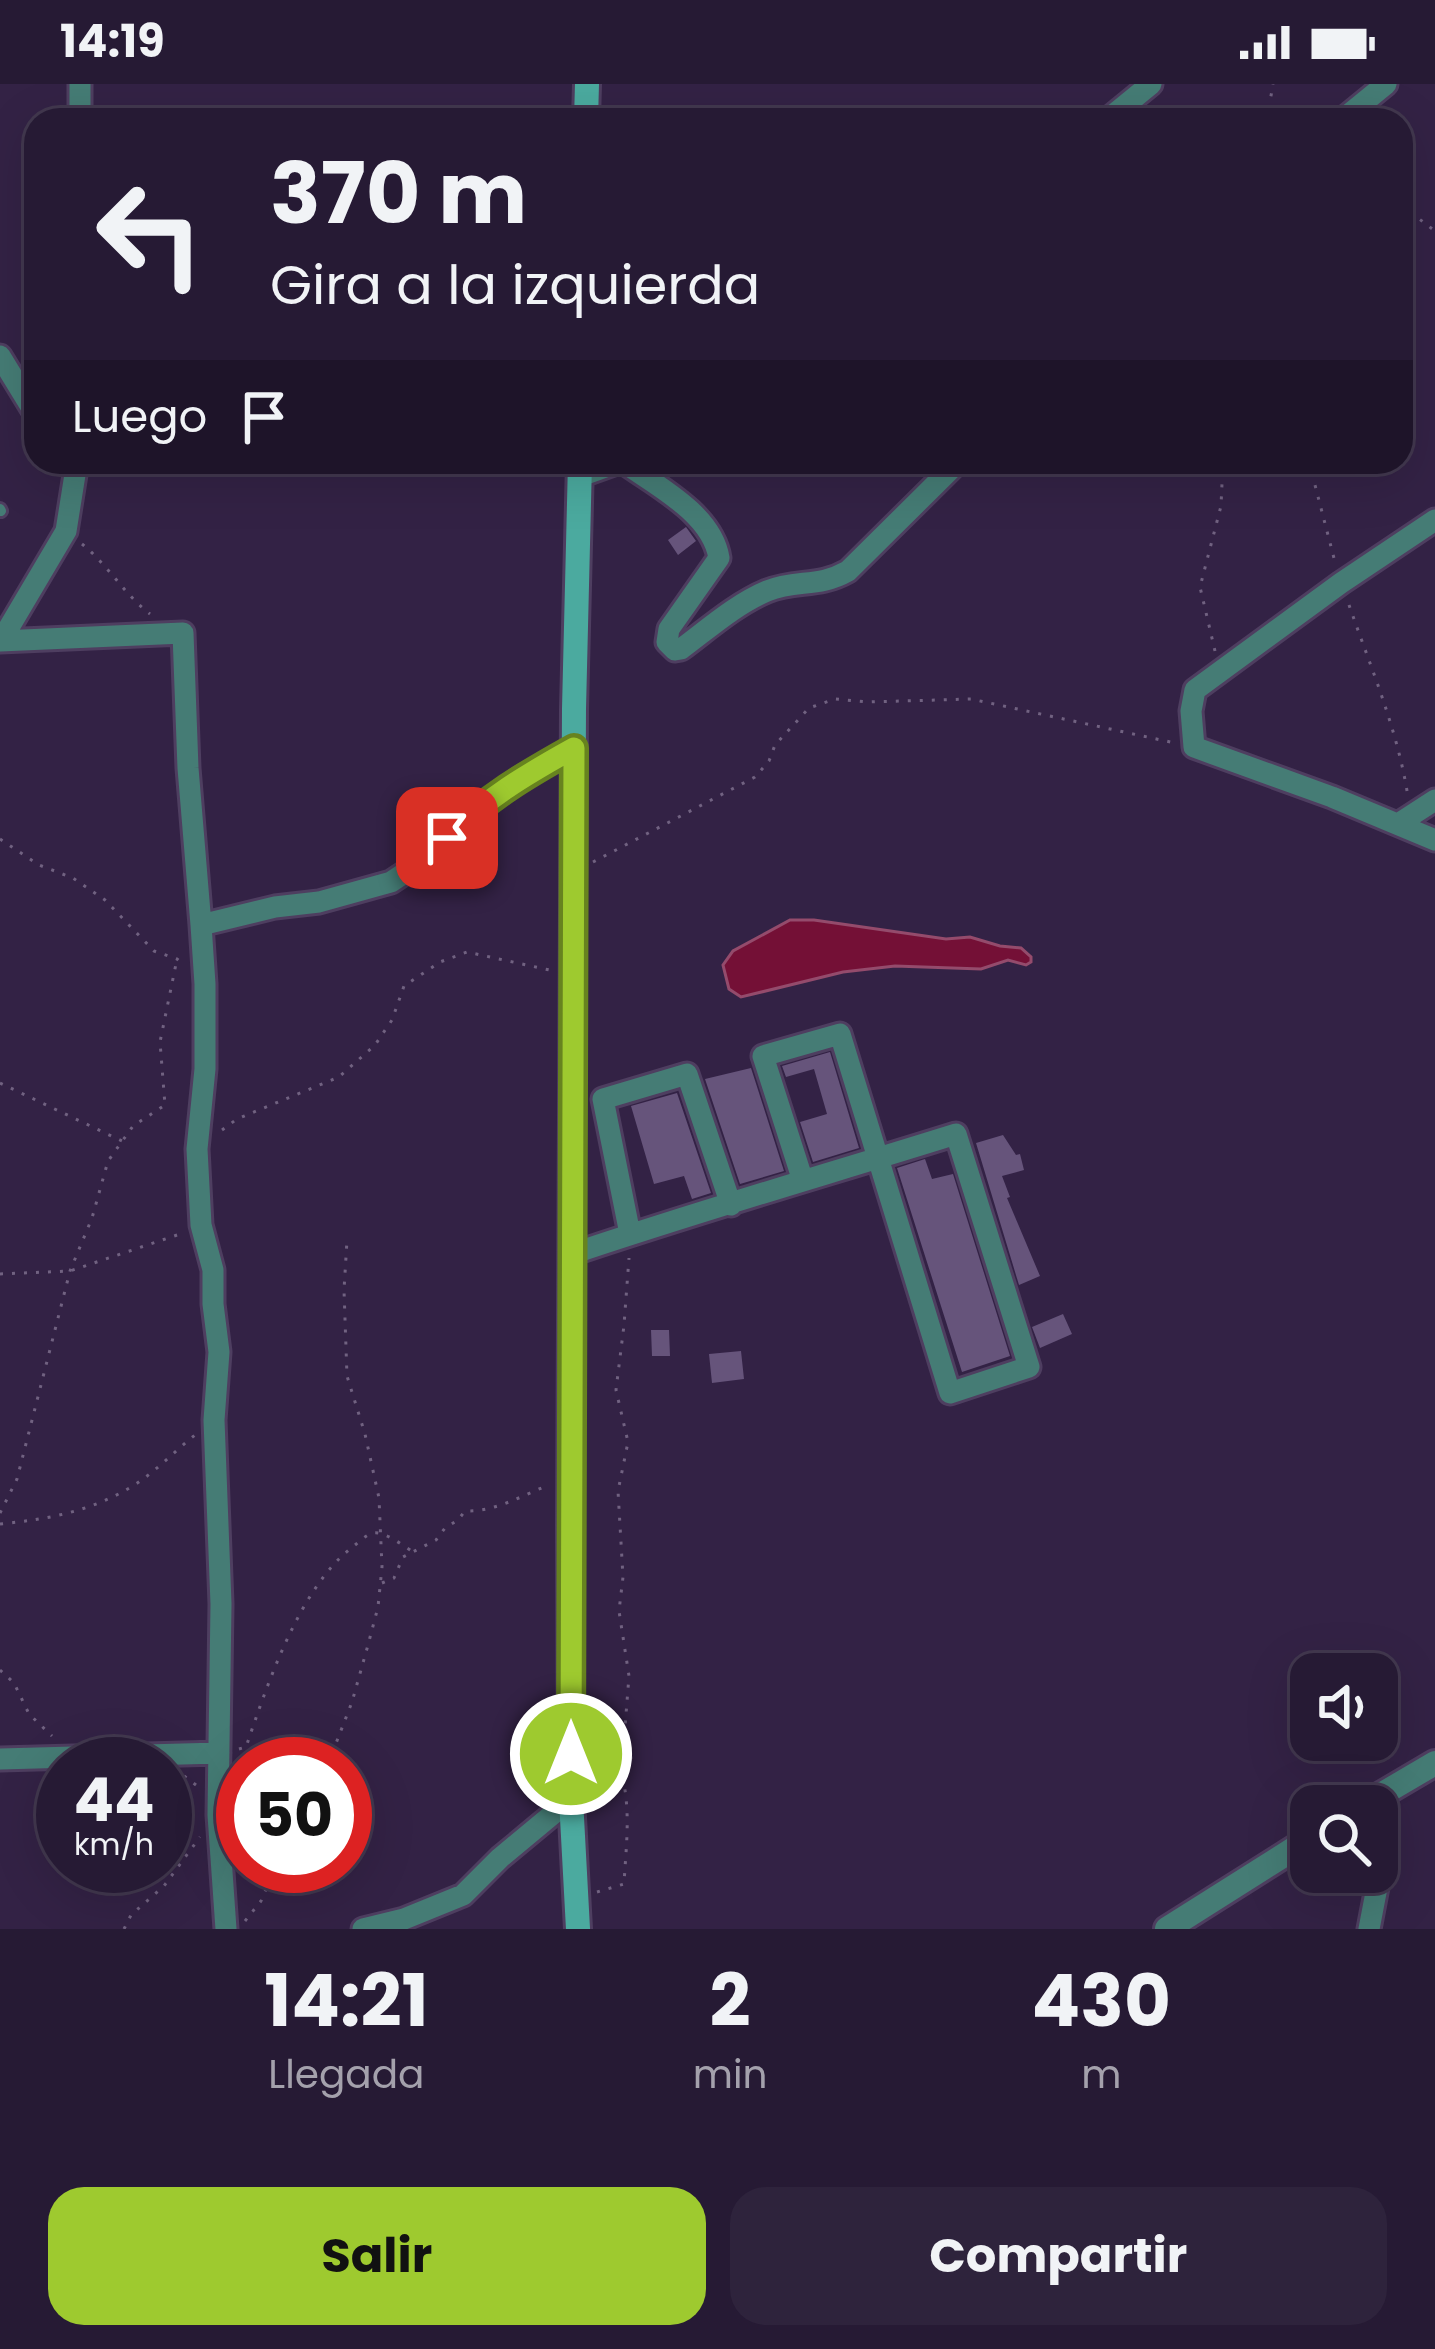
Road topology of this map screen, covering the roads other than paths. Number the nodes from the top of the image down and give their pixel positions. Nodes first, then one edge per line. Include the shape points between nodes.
1 (1151, 84) edge
2 (1386, 84) edge
3 (1122, 108) edge
4 (1357, 108) edge
5 (0, 356) edge
6 (24, 396) edge
7 (75, 474) edge
8 (580, 474) edge
9 (638, 474) edge
10 (946, 474) edge
11 (1435, 520) edge
12 (1, 641) edge
13 (574, 748) junction
14 (1435, 800) edge
15 (1404, 820) junction
16 (1435, 840) edge
17 (201, 926) junction
18 (878, 1158) junction
19 (803, 1181) junction
20 (731, 1205) junction
21 (630, 1234) junction
22 (572, 1254) junction
23 (227, 1737) edge
24 (216, 1758) edge
25 (0, 1759) edge
26 (1435, 1763) edge
27 (1398, 1785) edge
28 (571, 1799) junction
29 (1290, 1851) edge
30 (224, 1893) edge
31 (1376, 1893) edge
32 (226, 1929) edge
33 (363, 1929) edge
34 (578, 1929) edge
35 (1167, 1929) edge
36 (1369, 1929) edge

1 - 3 street
2 - 4 street
5 - 6 street
7 - 12 street via 66,531
8 - 13 main road
9 - 10 street via 717,543 719,558 668,629 675,650 768,591 829,582 848,571
11 - 15 street via 1220,670 1195,690 1191,711 1194,747
12 - 17 street via 183,633
13 - 17 street via 466,817 428,858 391,882
13 - 22 main road
14 - 15 street
15 - 16 street
17 - 23 street via 205,1070 197,1149 219,1352 214,1420
18 - 18 street via 956,1134 1029,1367 950,1393
18 - 19 street
18 - 19 street via 840,1034 763,1056
19 - 20 street
20 - 21 street
20 - 21 street via 687,1074 603,1099
21 - 22 street
22 - 28 main road
24 - 25 street
26 - 27 street
28 - 33 street via 463,1895
28 - 34 main road
29 - 35 street
30 - 32 street
31 - 36 street

